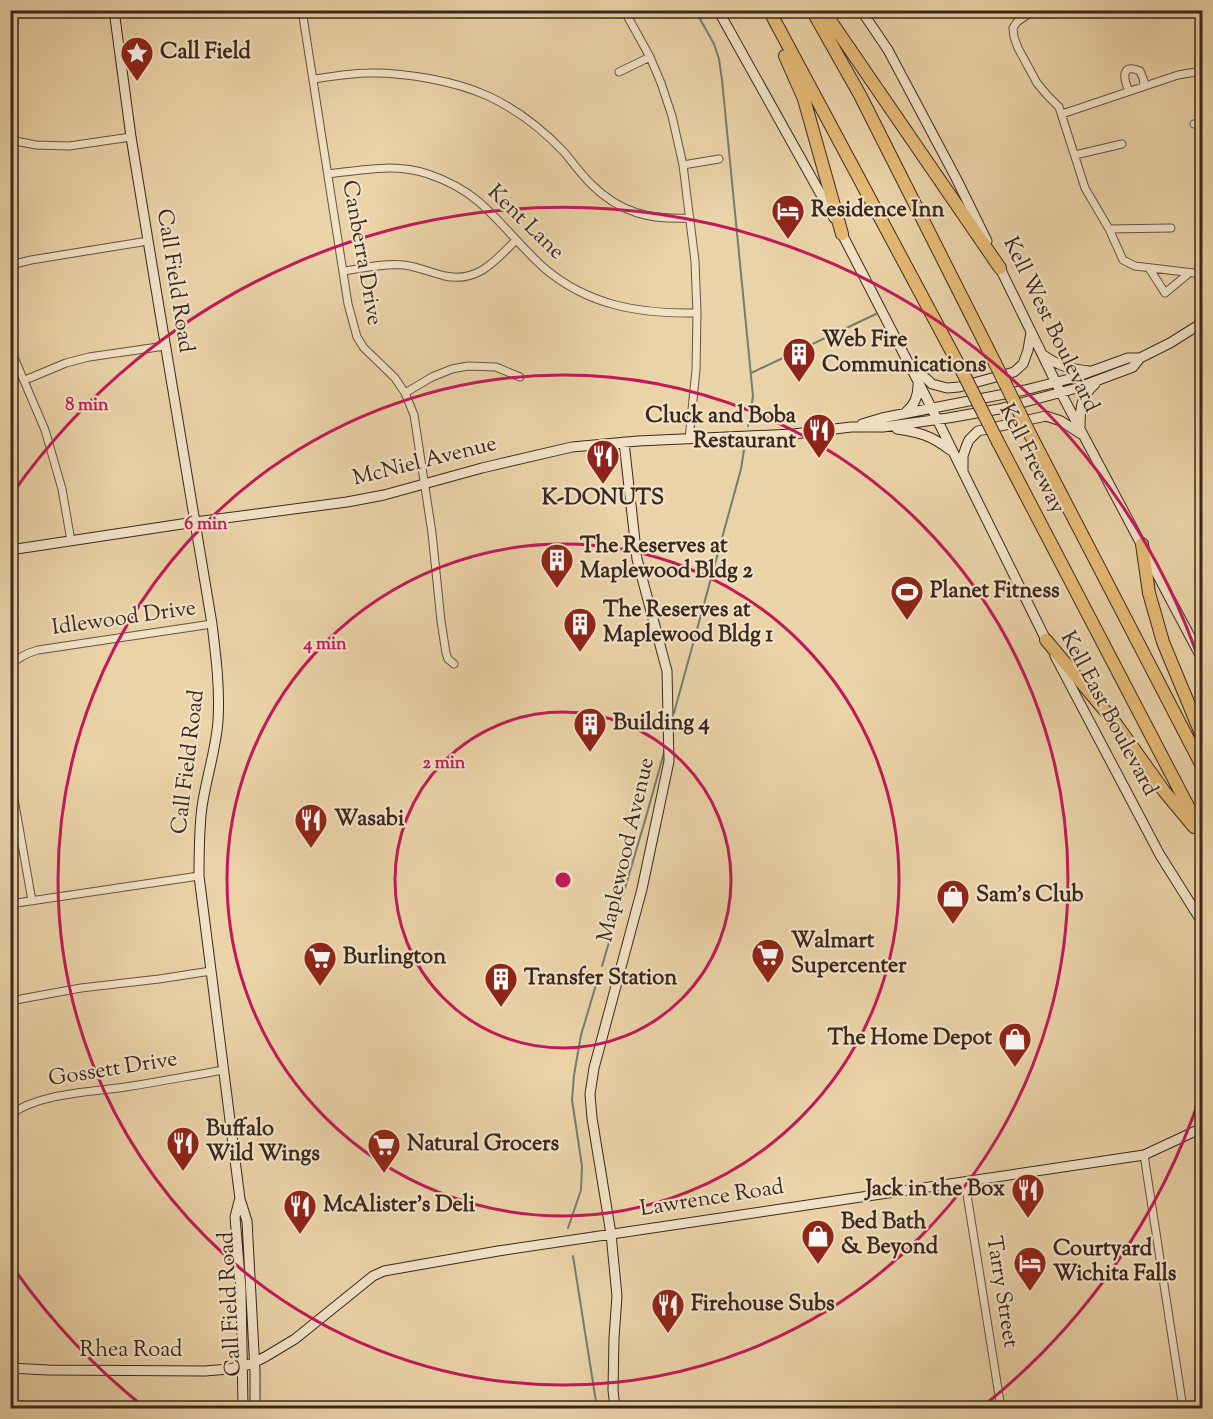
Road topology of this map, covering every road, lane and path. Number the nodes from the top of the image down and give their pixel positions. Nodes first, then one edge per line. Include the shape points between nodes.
1 (114, 10) edge
2 (302, 10) edge
3 (624, 10) edge
4 (718, 10) edge
5 (767, 10) edge
6 (812, 10) edge
7 (823, 10) edge
8 (861, 10) edge
9 (1034, 10) edge
10 (650, 57) junction
11 (1203, 71) edge
12 (619, 72) dead end
13 (314, 79) junction
14 (1143, 86) junction
15 (1129, 91) junction
16 (1062, 114) junction
17 (1203, 123) edge
18 (1194, 124) dead end
19 (131, 137) junction
20 (10, 141) edge
21 (1122, 144) dead end
22 (1075, 155) junction
23 (719, 159) dead end
24 (683, 165) junction
25 (328, 174) junction
26 (690, 218) junction
27 (1171, 228) dead end
28 (1109, 229) junction
29 (842, 234) junction
30 (516, 240) junction
31 (148, 241) junction
32 (10, 265) edge
33 (1000, 268) junction
34 (1149, 268) junction
35 (344, 271) junction
36 (1188, 273) junction
37 (1203, 274) edge
38 (697, 313) junction
39 (1203, 323) edge
40 (1031, 331) junction
41 (165, 346) junction
42 (10, 348) edge
43 (1042, 355) junction
44 (1140, 358) junction
45 (908, 361) junction
46 (1091, 371) junction
47 (520, 377) dead end
48 (916, 377) junction
49 (25, 380) junction
50 (1101, 380) junction
51 (1055, 382) junction
52 (405, 393) junction
53 (1061, 393) junction
54 (932, 408) junction
55 (904, 413) junction
56 (937, 420) junction
57 (851, 427) junction
58 (883, 427) junction
59 (1082, 432) junction
60 (689, 439) junction
61 (624, 442) junction
62 (953, 452) junction
63 (963, 473) junction
64 (424, 484) junction
65 (195, 522) junction
66 (71, 541) junction
67 (1142, 544) junction
68 (10, 550) edge
69 (212, 624) junction
70 (1046, 640) junction
71 (1203, 659) edge
72 (454, 664) dead end
73 (10, 666) edge
74 (1203, 736) edge
75 (1203, 766) edge
76 (10, 776) edge
77 (1203, 835) edge
78 (199, 876) junction
79 (32, 901) junction
80 (10, 904) edge
81 (1203, 922) edge
82 (211, 971) junction
83 (10, 1001) edge
84 (224, 1070) junction
85 (10, 1114) edge
86 (1203, 1128) edge
87 (1144, 1155) junction
88 (965, 1182) junction
89 (611, 1234) junction
90 (249, 1364) junction
91 (10, 1368) edge
92 (243, 1408) edge
93 (255, 1408) edge
94 (615, 1408) edge
95 (1001, 1408) edge
96 (1183, 1408) edge

1 - 19 main road, Call Field Road
2 - 13 street, Canberra Drive
3 - 10 street
4 - 29 main road, Kell East Boulevard
5 - 29 highway via 804,99
5 - 77 highway, Kell Freeway, bridge via 961,369
6 - 75 highway, Kell Freeway, bridge via 860,95
7 - 33 highway
8 - 33 main road, Kell West Boulevard via 888,50
9 - 16 street via 1017,22 1014,37 1037,83
10 - 12 street
10 - 24 street via 672,116
11 - 14 street
13 - 25 street, Canberra Drive
13 - 26 street via 368,73 418,76 464,86 489,96 542,131 606,198 648,216
14 - 15 street
14 - 15 street via 1140,71 1129,69 1124,75
15 - 16 street
16 - 22 street
17 - 18 street
19 - 20 street via 69,146
19 - 31 main road, Call Field Road
21 - 22 street
22 - 28 street via 1085,188
23 - 24 street
24 - 26 street
25 - 30 street, Kent Lane via 398,167 427,173 479,202
25 - 35 street, Canberra Drive
26 - 38 street
27 - 28 street
28 - 34 street via 1124,260
29 - 45 main road, Kell East Boulevard
30 - 35 street via 476,274 446,276 403,265
30 - 38 street, Kent Lane via 564,284 586,295 639,310
31 - 32 street
31 - 41 main road, Call Field Road
33 - 40 main road, Kell West Boulevard
34 - 36 street
34 - 36 street via 1165,293
35 - 52 street, Canberra Drive via 357,337
36 - 37 street
38 - 60 street
39 - 44 main road, McNiel Avenue
40 - 43 main road, Kell West Boulevard
40 - 45 main road via 1023,364 1014,372 959,387 932,384
41 - 49 street via 89,357
41 - 65 main road, Call Field Road
42 - 49 street
43 - 46 main road via 1055,364
43 - 51 main road, Kell West Boulevard
44 - 46 main road, McNiel Avenue via 1128,358
44 - 50 main road, McNiel Avenue via 1133,367
45 - 48 main road, Kell East Boulevard
46 - 51 main road, McNiel Avenue
47 - 52 street via 496,367 468,366 432,377
48 - 54 main road, Kell East Boulevard
48 - 55 main road via 916,401
49 - 66 street via 62,489
50 - 53 main road, McNiel Avenue
50 - 59 main road via 1084,396 1080,407
51 - 53 main road, Kell West Boulevard
51 - 54 main road, McNiel Avenue
52 - 64 street, Canberra Drive via 414,415
53 - 56 main road, McNiel Avenue
53 - 59 main road, Kell West Boulevard
54 - 55 main road, McNiel Avenue
54 - 56 main road, Kell East Boulevard
55 - 57 main road, McNiel Avenue
56 - 58 main road, McNiel Avenue
56 - 62 main road, Kell East Boulevard
57 - 58 main road, McNiel Avenue
57 - 60 main road, McNiel Avenue
58 - 62 main road via 914,431
59 - 63 main road via 1046,416 978,431 966,447
59 - 67 main road, Kell West Boulevard
60 - 61 main road, McNiel Avenue
61 - 64 main road, McNiel Avenue via 558,450
61 - 89 main road, Maplewood Avenue via 637,560 667,671 669,761 642,889 590,1094
62 - 63 main road, Kell East Boulevard
63 - 70 main road, Kell East Boulevard
64 - 65 main road, McNiel Avenue via 347,502
64 - 72 street, Canberra Drive via 446,652
65 - 66 main road, McNiel Avenue
65 - 69 main road, Call Field Road
66 - 68 main road, McNiel Avenue
67 - 71 main road, Kell West Boulevard
67 - 74 highway via 1149,592 1163,642
69 - 73 street, Idlewood Drive via 38,650
69 - 78 main road, Call Field Road via 218,671 218,724 202,809
70 - 77 highway
70 - 81 main road, Kell East Boulevard via 1160,855
76 - 79 street
78 - 79 street
78 - 82 main road, Call Field Road
79 - 80 street
82 - 83 street
82 - 84 main road, Call Field Road
84 - 85 street, Gossett Drive via 45,1098
84 - 90 main road, Call Field Road via 240,1199 247,1221
86 - 87 main road, Lawrence Road
87 - 88 main road, Lawrence Road
87 - 96 street
88 - 89 main road, Lawrence Road
88 - 95 street, Tarry Street
89 - 90 main road, Lawrence Road via 384,1271 295,1339
89 - 94 main road, Maplewood Avenue via 617,1296
90 - 91 main road, Rhea Road via 205,1371
90 - 92 main road, Call Field Road
90 - 93 main road, Call Field Road

